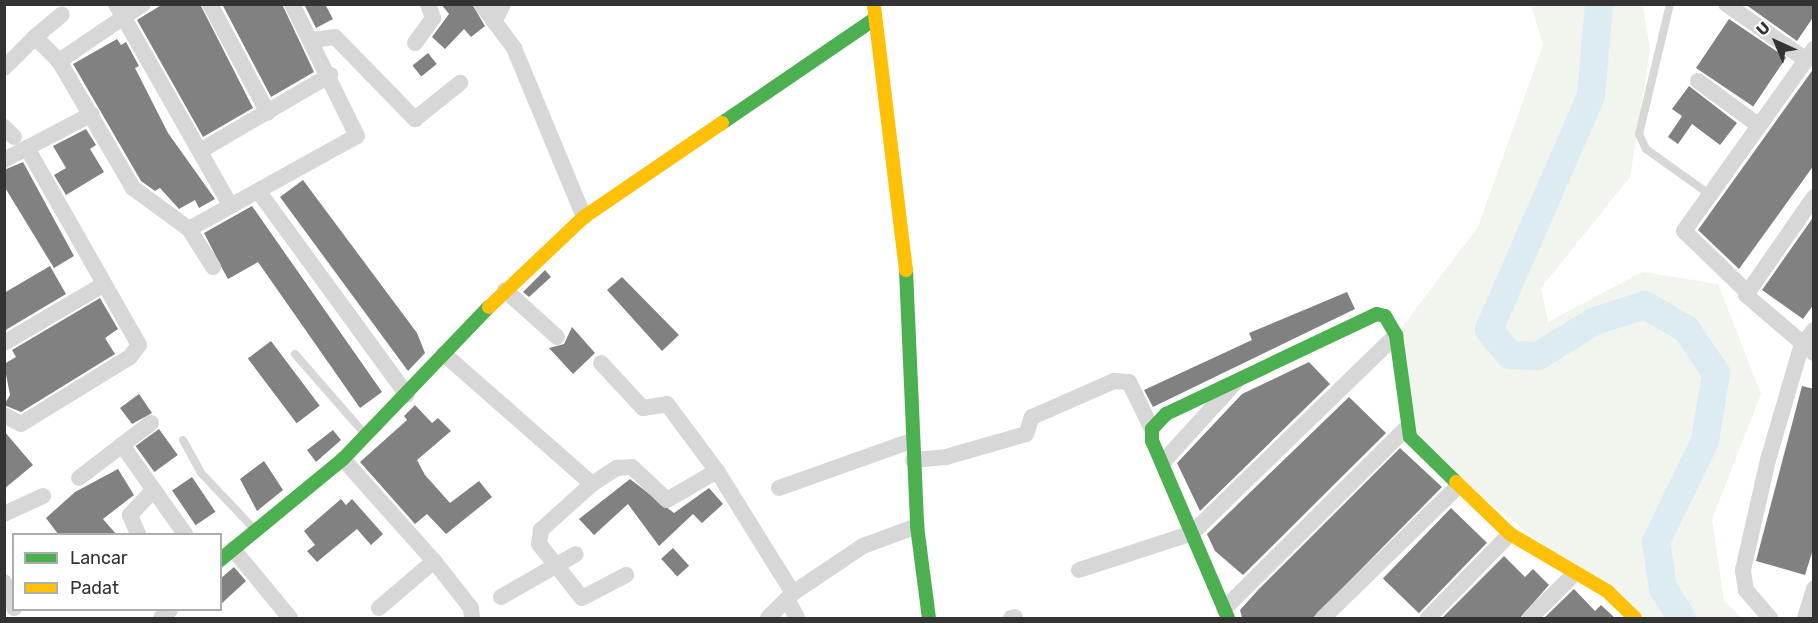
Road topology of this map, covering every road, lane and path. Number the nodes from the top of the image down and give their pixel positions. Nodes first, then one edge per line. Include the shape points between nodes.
1 (143, 4) edge
2 (210, 4) edge
3 (292, 4) edge
4 (428, 4) edge
5 (503, 4) edge
6 (874, 4) edge
7 (1670, 4) edge
8 (1726, 4) edge
9 (482, 5) edge
10 (119, 11) edge
11 (62, 14) dead end
12 (873, 20) junction
13 (494, 22) junction
14 (35, 37) junction
15 (311, 40) junction
16 (415, 44) dead end
17 (1809, 54) edge
18 (59, 61) junction
19 (4, 68) edge
20 (330, 75) junction
21 (1698, 81) dead end
22 (460, 83) dead end
23 (268, 113) junction
24 (92, 114) junction
25 (1758, 124) junction
26 (27, 148) junction
27 (200, 151) junction
28 (4, 160) edge
29 (259, 192) junction
30 (1709, 194) junction
31 (1814, 197) edge
32 (230, 205) junction
33 (584, 217) junction
34 (189, 229) junction
35 (213, 267) dead end
36 (104, 284) junction
37 (506, 290) junction
38 (1746, 291) junction
39 (1814, 330) edge
40 (1396, 335) junction
41 (557, 336) dead end
42 (4, 343) edge
43 (1808, 350) edge
44 (295, 354) dead end
45 (444, 354) junction
46 (601, 363) dead end
47 (1237, 380) junction
48 (407, 395) junction
49 (4, 415) edge
50 (151, 423) dead end
51 (1152, 429) junction
52 (1406, 429) junction
53 (367, 436) junction
54 (183, 440) dead end
55 (911, 441) junction
56 (122, 445) junction
57 (343, 459) junction
58 (913, 460) junction
59 (1163, 462) junction
60 (717, 471) junction
61 (79, 478) dead end
62 (592, 484) junction
63 (779, 488) dead end
64 (1456, 488) junction
65 (152, 491) junction
66 (43, 496) dead end
67 (4, 514) edge
68 (917, 526) junction
69 (255, 531) junction
70 (180, 532) edge
71 (138, 533) edge
72 (1192, 533) junction
73 (1510, 534) junction
74 (576, 554) dead end
75 (227, 555) edge
76 (434, 561) junction
77 (556, 568) junction
78 (1079, 570) dead end
79 (1574, 574) junction
80 (626, 575) dead end
81 (4, 582) edge
82 (1814, 588) edge
83 (790, 596) junction
84 (501, 597) dead end
85 (12, 604) edge
86 (379, 608) dead end
87 (1226, 614) edge
88 (290, 618) edge
89 (472, 618) edge
90 (768, 618) edge
91 (797, 618) edge
92 (929, 618) edge
93 (1323, 618) edge
94 (1428, 618) edge
95 (1530, 618) edge
96 (1635, 618) edge
97 (1770, 618) edge
98 (1805, 618) edge

1 - 10 street
2 - 23 street
3 - 15 street
4 - 16 street via 433,18
5 - 13 street
6 - 12 street
7 - 30 lane via 1639,134 1646,149
8 - 17 street
9 - 13 street
10 - 18 street
10 - 27 street
11 - 14 street
12 - 33 street
12 - 55 street via 908,288
13 - 33 street via 514,48
14 - 18 street
14 - 19 street
15 - 20 street
15 - 22 street via 335,37 416,118
17 - 25 street
18 - 24 street
20 - 23 street
20 - 29 street via 357,136
21 - 25 street
23 - 27 street
24 - 26 street
24 - 34 street via 133,188
25 - 30 street
26 - 28 street
26 - 36 street
27 - 32 street
29 - 32 street
29 - 48 street
30 - 38 street via 1684,231
31 - 38 street
32 - 34 street
33 - 37 street
34 - 35 street
36 - 42 street
36 - 49 street via 139,340 136,351 21,424
37 - 41 street
37 - 45 street
38 - 43 street via 1749,302
39 - 43 street
40 - 47 street via 1385,316 1369,316
40 - 52 street
40 - 72 street
43 - 97 street via 1743,570 1746,590
44 - 53 lane
45 - 48 street
45 - 62 street
46 - 60 street via 643,408 667,404
47 - 51 street via 1166,414
47 - 59 street
48 - 53 street
50 - 56 street
51 - 58 street via 1129,382 1114,381 1032,417 1026,434 946,457
51 - 59 street
52 - 64 street
52 - 87 street
53 - 57 street
54 - 69 lane via 201,473
55 - 58 street
55 - 63 street
56 - 61 street
56 - 65 street
57 - 69 street
57 - 76 street
58 - 68 street
59 - 72 street
60 - 62 street via 668,500 632,467 616,468
60 - 83 street
62 - 77 street via 538,535
64 - 73 street
64 - 93 street
65 - 70 street
65 - 71 street via 130,515
66 - 67 street
68 - 83 street via 875,539
68 - 92 street
69 - 75 street
72 - 78 street
72 - 87 street
73 - 79 street
73 - 94 street
74 - 77 street
75 - 88 street
76 - 86 street
76 - 89 street via 471,608
77 - 80 street via 582,598
77 - 84 street
79 - 95 street
79 - 96 street via 1607,591
81 - 85 street
82 - 98 street
83 - 90 street
83 - 91 street

